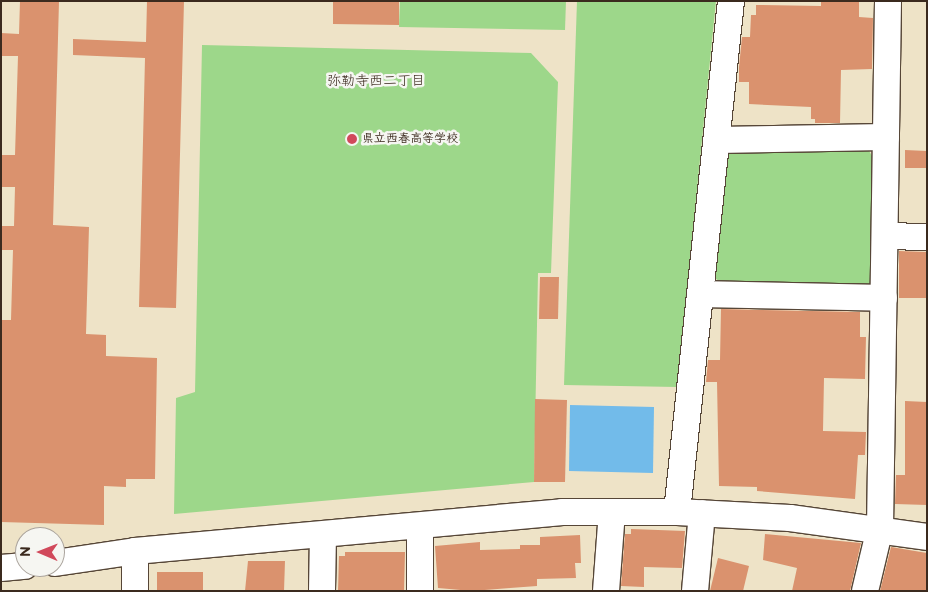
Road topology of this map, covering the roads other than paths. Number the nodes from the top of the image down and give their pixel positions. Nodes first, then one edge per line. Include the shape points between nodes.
1 (731, 1) edge
2 (888, 1) edge
3 (886, 137) junction
4 (717, 140) junction
5 (885, 236) junction
6 (927, 237) edge
7 (700, 294) junction
8 (884, 298) junction
9 (612, 512) junction
10 (689, 512) junction
11 (420, 526) junction
12 (880, 528) junction
13 (322, 535) junction
14 (927, 537) edge
15 (135, 550) junction
16 (65, 560) edge
17 (15, 567) edge
18 (1, 568) edge
19 (135, 591) edge
20 (322, 591) edge
21 (420, 591) edge
22 (606, 591) edge
23 (696, 591) edge
24 (865, 591) edge

1 - 4 street
2 - 3 street
3 - 4 street
3 - 5 street
4 - 7 street
5 - 6 street
5 - 8 street
7 - 8 street
7 - 10 street
8 - 12 street
9 - 10 street
9 - 11 street via 562,512
9 - 22 street
10 - 12 street
10 - 23 street
11 - 13 street
11 - 21 street
12 - 14 street
12 - 24 street
13 - 15 street
13 - 20 street
15 - 16 street
15 - 19 street
17 - 18 street

